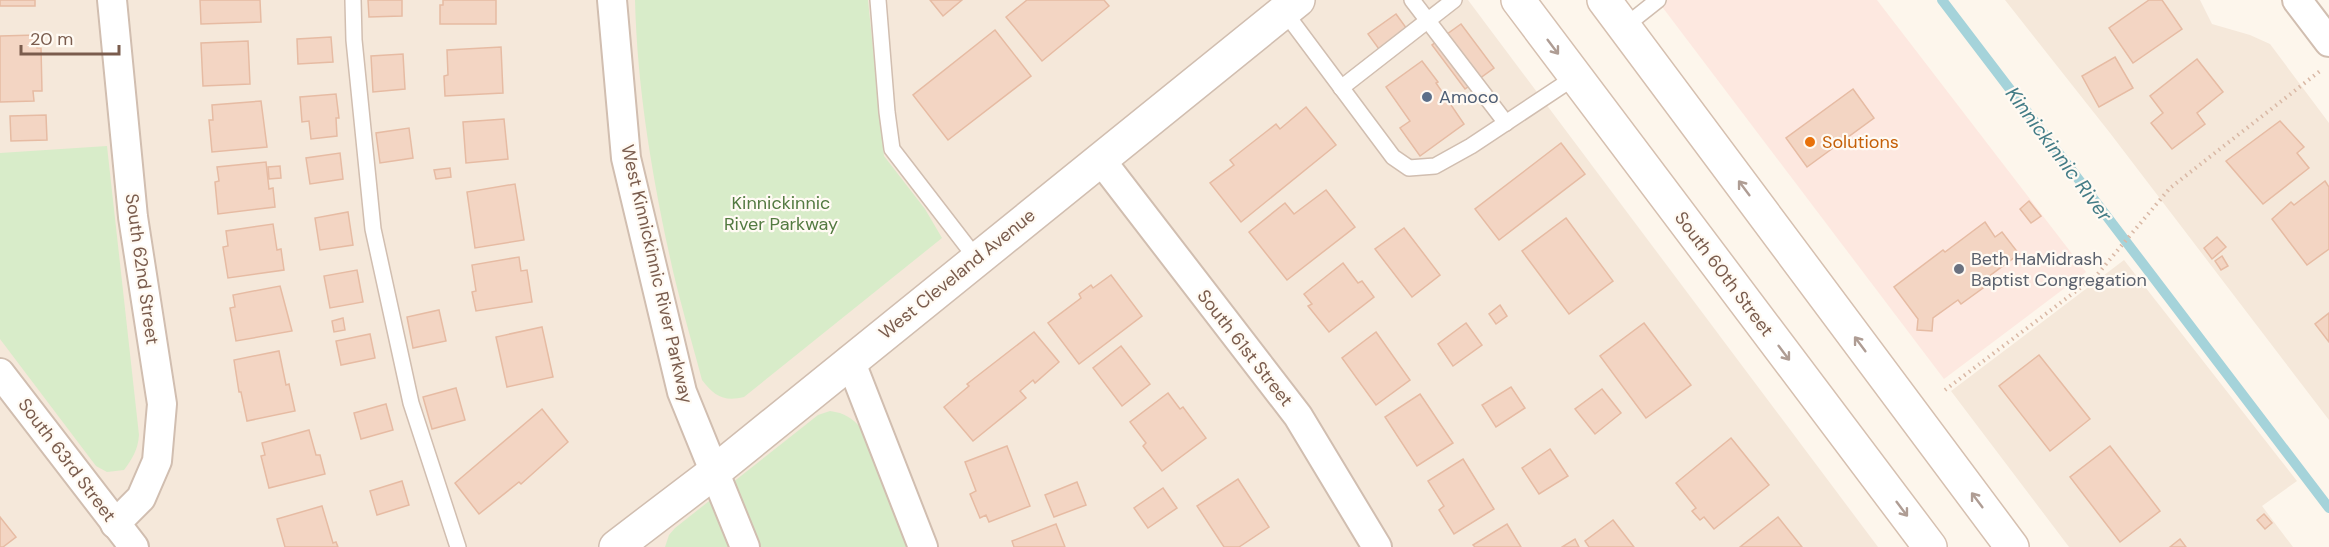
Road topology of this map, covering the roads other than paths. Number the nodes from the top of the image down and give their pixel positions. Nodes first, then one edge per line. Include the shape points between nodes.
1 (112, 0) edge
2 (353, 0) edge
3 (612, 0) edge
4 (878, 0) edge
5 (1412, 0) edge
6 (1454, 0) edge
7 (1518, 0) edge
8 (1604, 0) edge
9 (1658, 0) edge
10 (2297, 0) edge
11 (1291, 6) edge
12 (1428, 21) junction
13 (1624, 27) junction
14 (2329, 42) edge
15 (1575, 77) junction
16 (1341, 88) junction
17 (1506, 123) junction
18 (1100, 159) junction
19 (976, 258) junction
20 (850, 360) junction
21 (0, 373) edge
22 (713, 472) junction
23 (115, 524) junction
24 (632, 541) edge
25 (134, 547) edge
26 (458, 547) edge
27 (745, 547) edge
28 (923, 547) edge
29 (1377, 547) edge
30 (1930, 547) edge
31 (2012, 547) edge

1 - 23 street, South 62nd Street via 133,217 162,404 157,461 141,498
2 - 26 lane via 373,229 411,403
3 - 22 street, West Kinnickinnic River Parkway via 626,158 682,392
4 - 19 lane via 892,149
5 - 12 lane
6 - 12 lane
7 -> 15 main road, South 60th Street
8 - 13 main road
9 - 13 lane
10 - 14 street
11 - 16 lane
11 - 18 main road, West Cleveland Avenue
12 - 16 lane
12 - 17 lane
31 -> 13 main road
15 - 17 lane
15 -> 30 main road, South 60th Street
16 - 17 lane via 1392,157 1409,168 1435,166
18 - 19 main road, West Cleveland Avenue
18 - 29 street, South 61st Street via 1298,416
19 - 20 main road, West Cleveland Avenue
20 - 22 main road, West Cleveland Avenue
20 - 28 street
21 - 23 street, South 63rd Street
22 - 24 main road, West Cleveland Avenue
22 - 27 street, West Kinnickinnic River Parkway
23 - 25 street, South 63rd Street

